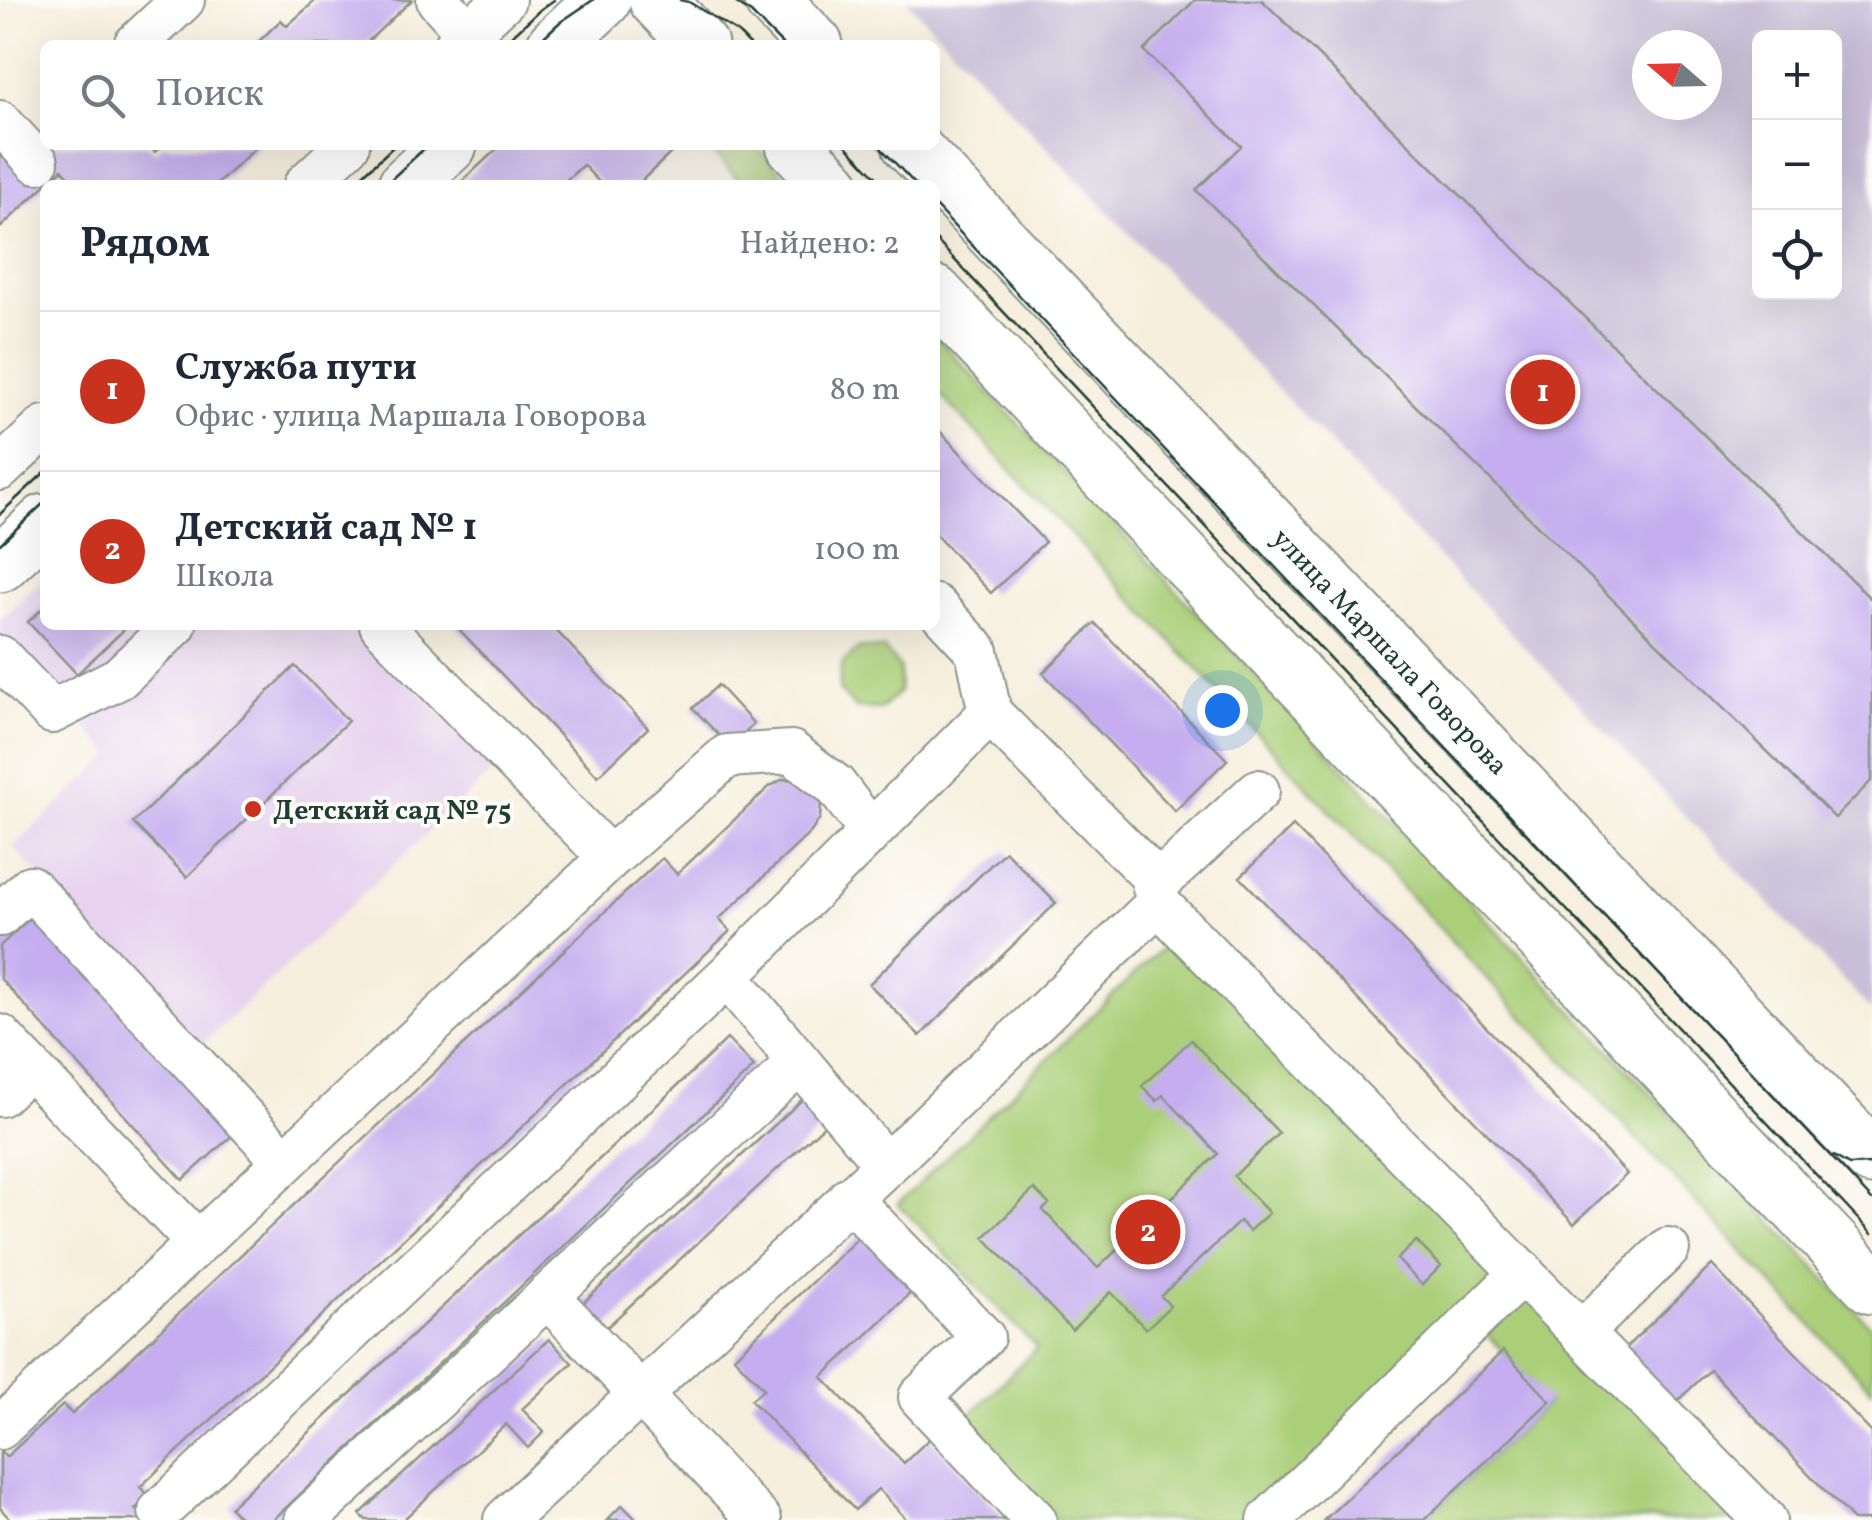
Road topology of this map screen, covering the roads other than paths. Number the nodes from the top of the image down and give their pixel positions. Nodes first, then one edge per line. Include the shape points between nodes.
1 (183, 0) edge
2 (438, 0) edge
3 (504, 0) edge
4 (603, 0) edge
5 (657, 0) edge
6 (772, 0) edge
7 (462, 39) edge
8 (140, 40) edge
9 (560, 40) edge
10 (695, 40) edge
11 (810, 40) edge
12 (343, 150) edge
13 (443, 150) edge
14 (799, 150) edge
15 (915, 150) edge
16 (310, 180) edge
17 (411, 180) edge
18 (827, 180) edge
19 (940, 299) edge
20 (40, 432) edge
21 (0, 469) edge
22 (40, 527) edge
23 (0, 564) edge
24 (940, 611) edge
25 (170, 630) edge
26 (385, 630) edge
27 (0, 657) edge
28 (990, 712) junction
29 (1258, 791) dead end
30 (871, 832) junction
31 (610, 858) junction
32 (1156, 895) junction
33 (0, 915) edge
34 (726, 976) junction
35 (0, 1036) edge
36 (799, 1062) junction
37 (15, 1081) edge
38 (1872, 1157) edge
39 (284, 1162) junction
40 (886, 1165) junction
41 (849, 1198) junction
42 (198, 1242) junction
43 (1668, 1248) dead end
44 (1523, 1272) junction
45 (1872, 1286) edge
46 (547, 1296) junction
47 (1582, 1332) junction
48 (640, 1394) junction
49 (0, 1428) edge
50 (160, 1517) edge
51 (306, 1520) edge
52 (505, 1520) edge
53 (760, 1520) edge
54 (1035, 1520) edge
55 (1269, 1520) edge
56 (1765, 1520) edge

1 - 8 street
2 - 7 street
3 - 7 street
4 - 9 main road
5 - 10 main road
6 - 11 main road
12 - 16 street
13 - 17 main road
14 - 18 main road
15 - 38 main road, улица Маршала Говорова
19 - 45 main road
20 - 21 street
22 - 23 main road
24 - 28 street via 978,651
25 - 27 street via 118,678 52,712
26 - 31 street
28 - 30 street
28 - 32 street via 1151,875
29 - 32 street
30 - 31 street via 835,784 791,752 727,756
30 - 34 street
31 - 39 street
32 - 40 street
32 - 44 street
33 - 39 street via 30,886
34 - 36 street
34 - 50 street
35 - 37 street
36 - 40 street
36 - 46 street
37 - 42 street
39 - 42 street
40 - 41 street
41 - 48 street
41 - 54 street via 982,1337 920,1397
42 - 49 street
43 - 47 street
44 - 47 street
44 - 55 street
46 - 48 street
46 - 51 street
47 - 56 street
48 - 52 street
48 - 53 street

